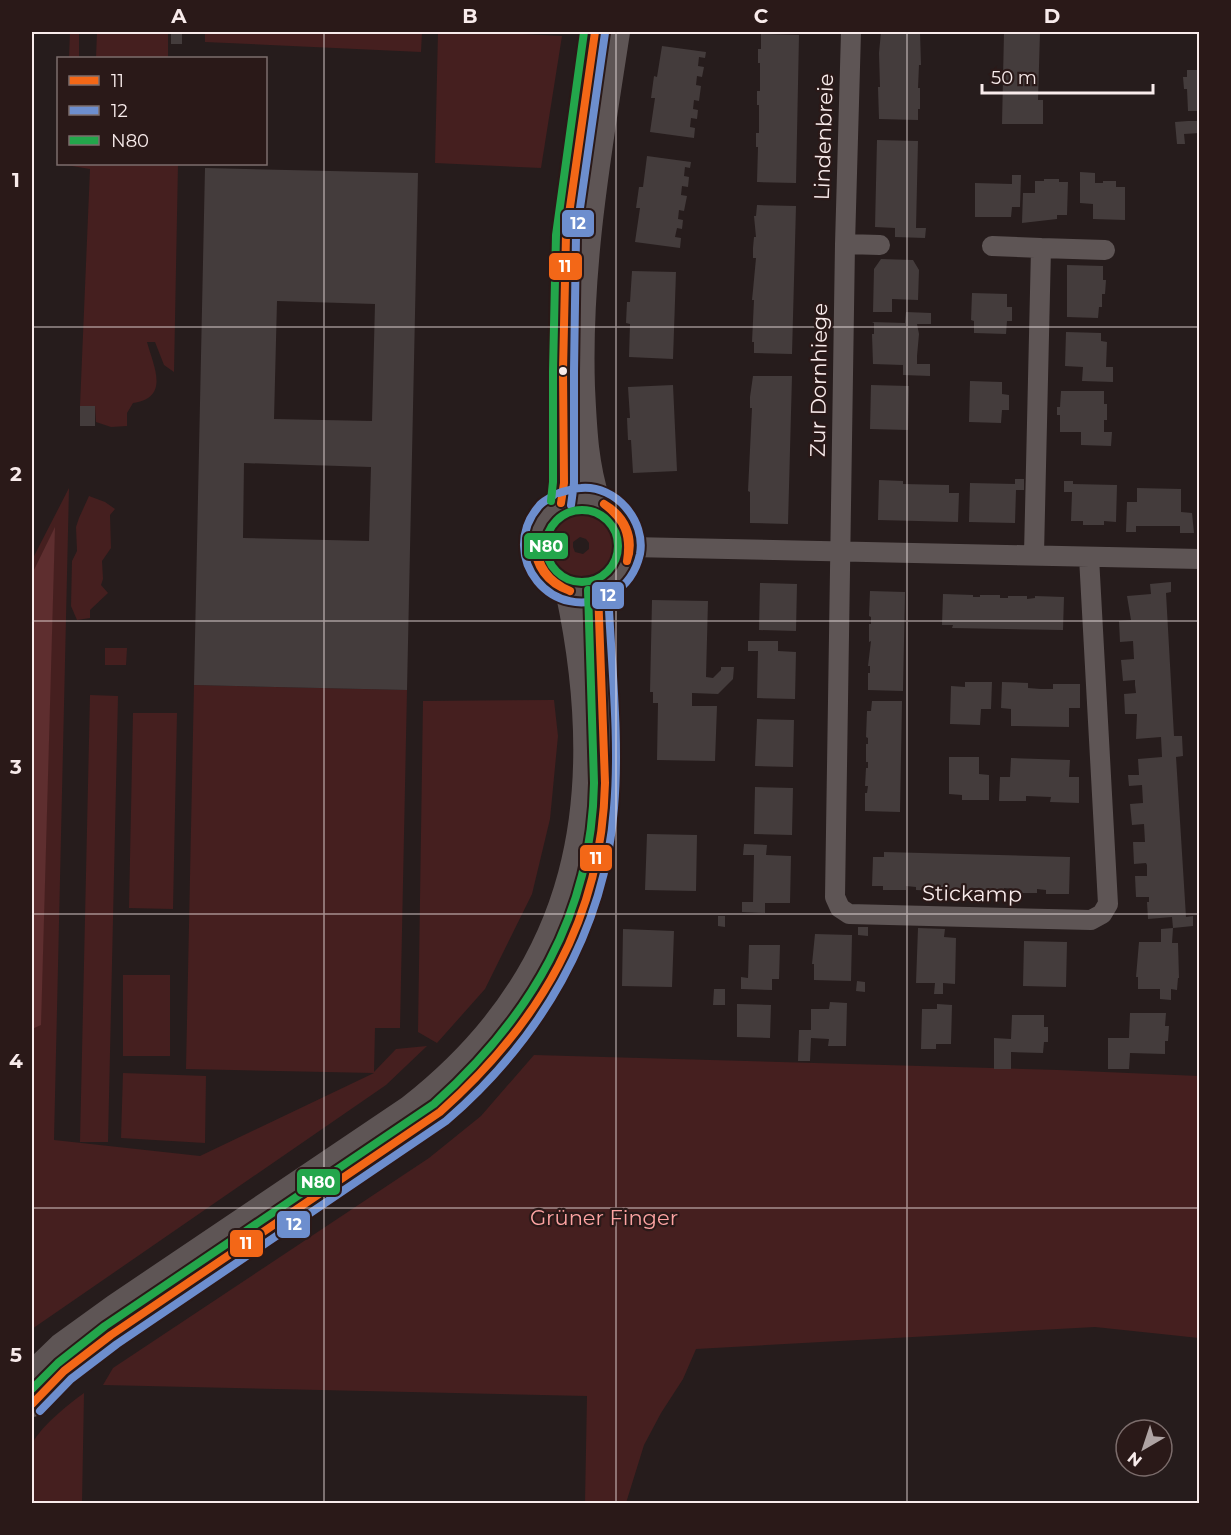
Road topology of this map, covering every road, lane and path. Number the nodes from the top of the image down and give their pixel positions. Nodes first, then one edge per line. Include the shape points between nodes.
1 (595, 32) edge
2 (617, 32) edge
3 (851, 32) edge
4 (845, 244) junction
5 (880, 245) dead end
6 (992, 246) dead end
7 (1041, 248) junction
8 (1105, 250) dead end
9 (597, 500) junction
10 (561, 502) junction
11 (630, 547) junction
12 (840, 552) junction
13 (1034, 554) junction
14 (1089, 557) junction
15 (1200, 559) edge
16 (568, 590) junction
17 (598, 590) junction
18 (32, 1374) edge
19 (32, 1404) edge

1 - 10 street via 566,235
2 - 9 street via 590,211 583,301 584,443
3 - 4 street, Lindenbreie
4 - 5 street
4 - 12 street, Zur Dornhiege
6 - 7 street
7 - 8 street
7 - 13 street
9 - 10 street
9 - 11 street via 612,508 623,522
10 - 16 street via 541,522 534,549 538,565 548,578
11 - 12 street
11 - 17 street via 620,573
12 - 13 street
12 - 14 street, Stickamp via 835,897 840,908 849,914 1091,920 1102,914 1108,904
13 - 14 street
14 - 15 street
16 - 17 street
16 - 18 street via 579,646 586,725 584,812 571,876 558,915 514,1000 480,1044 417,1103 107,1313 61,1346
17 - 19 street via 605,774 600,846 575,930 556,971 527,1016 483,1072 440,1112 111,1335 64,1371

